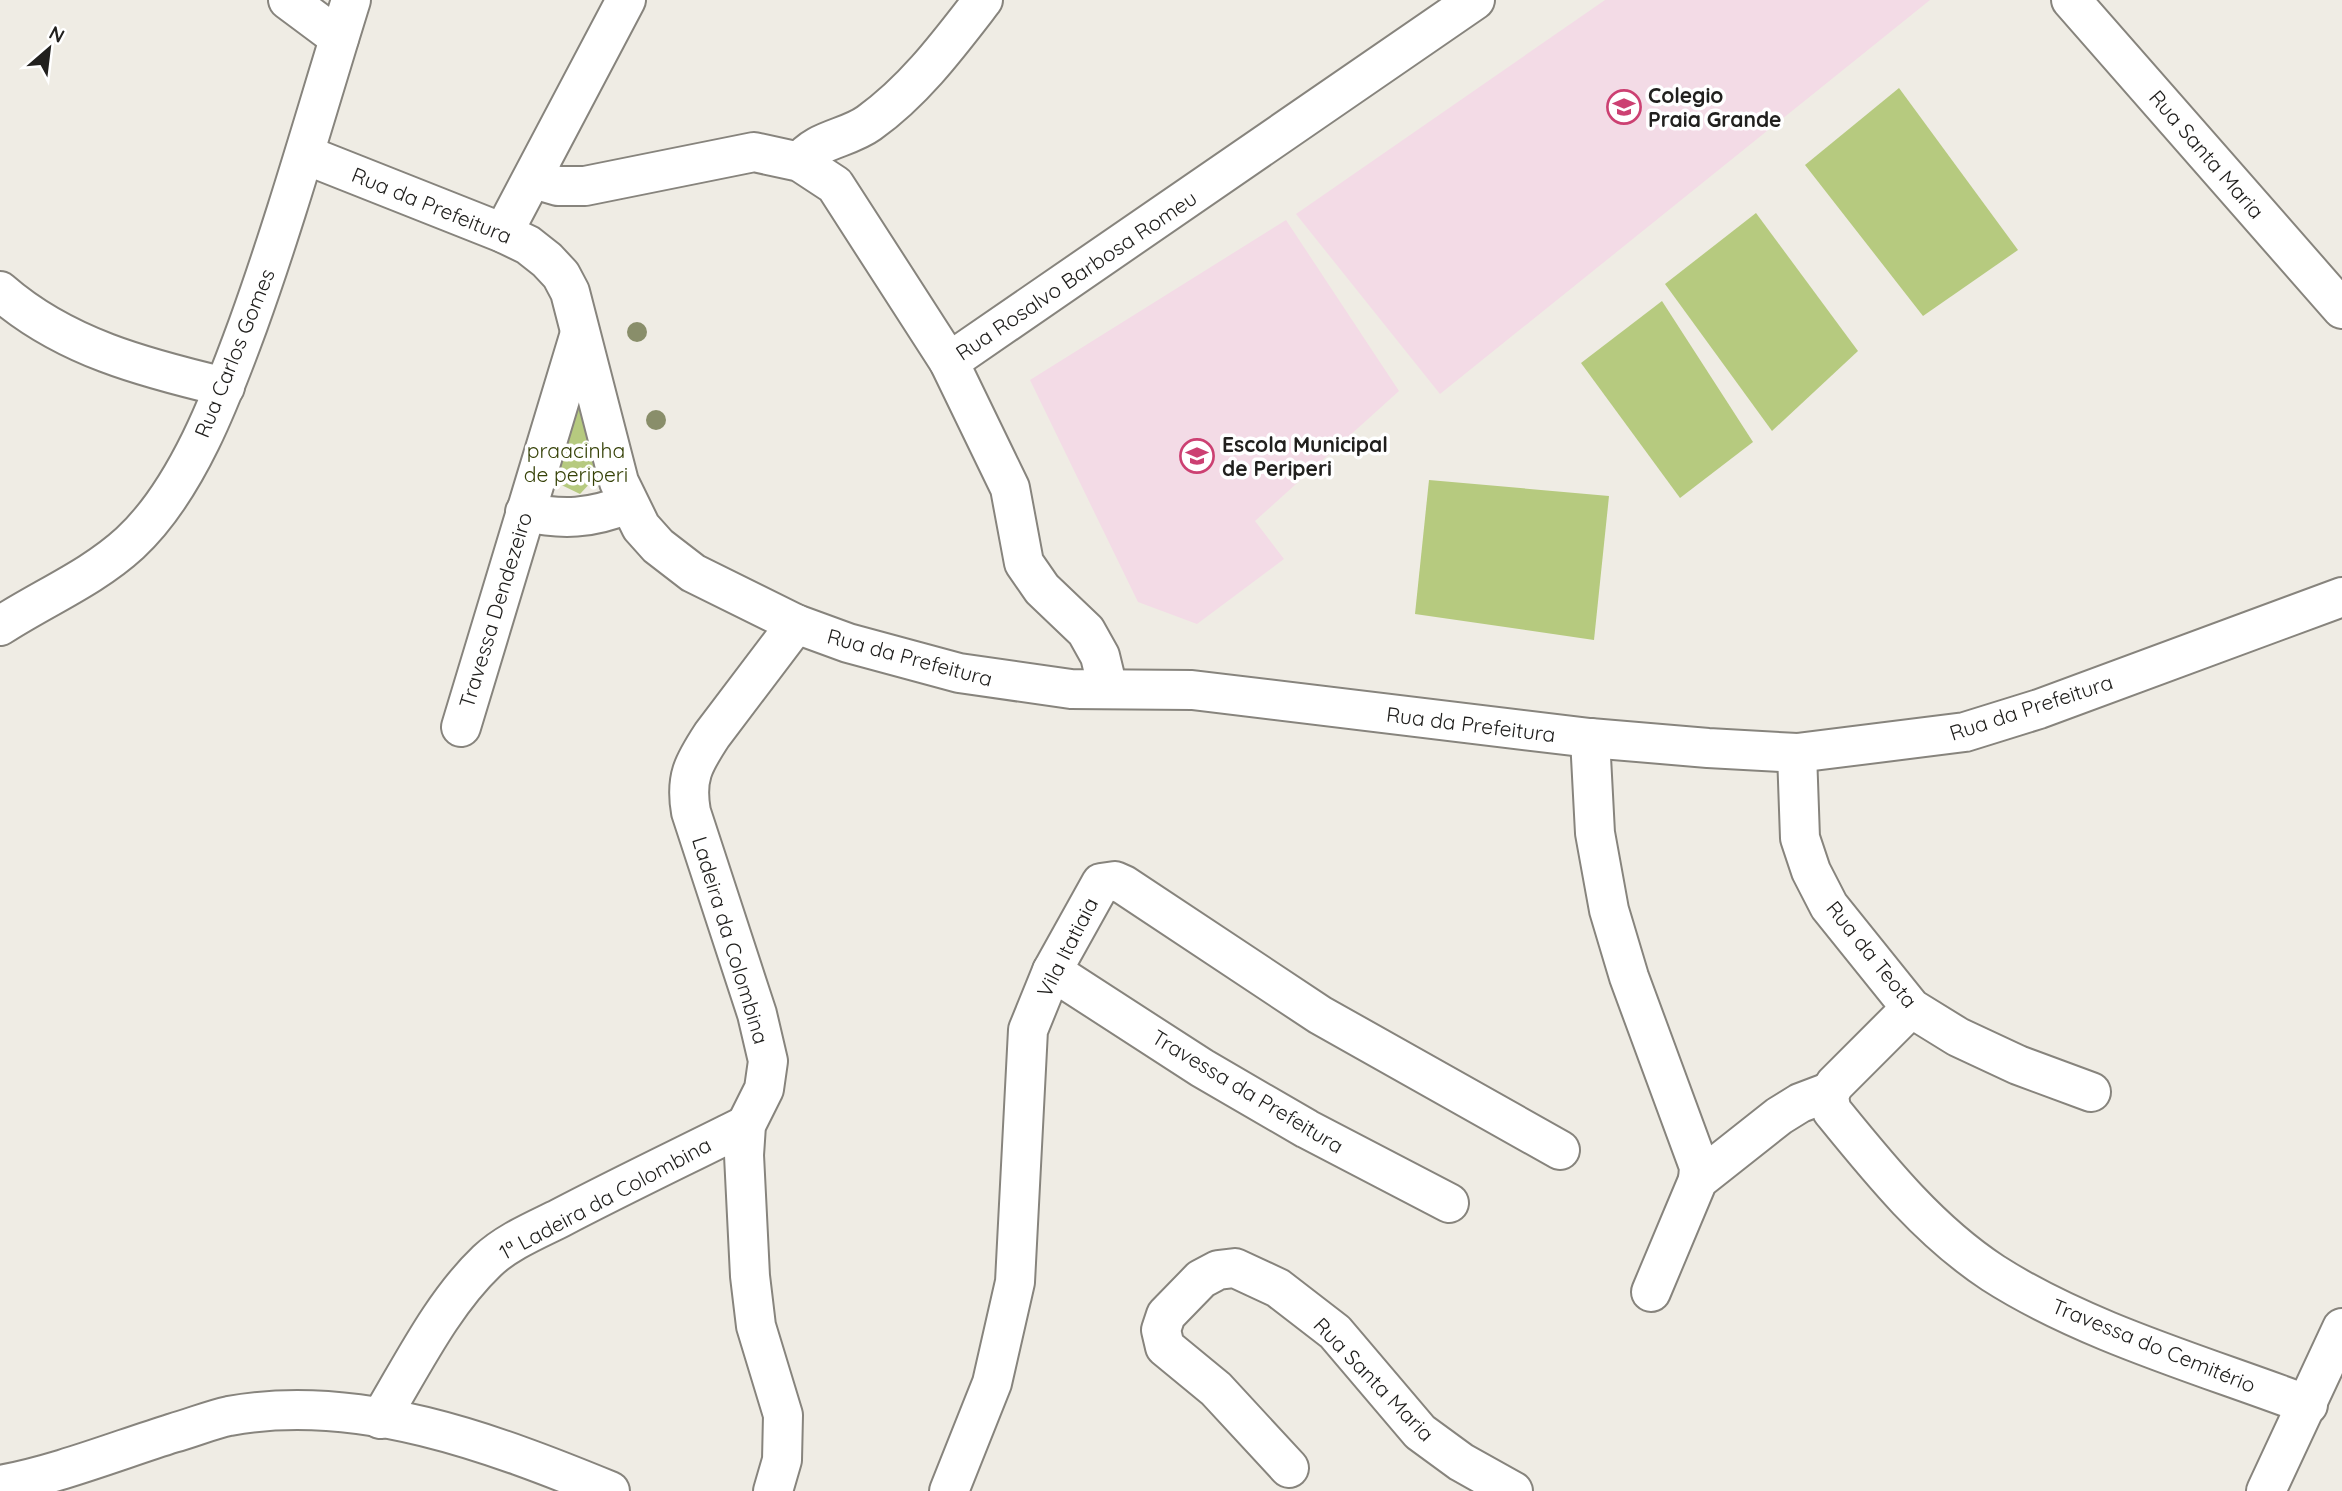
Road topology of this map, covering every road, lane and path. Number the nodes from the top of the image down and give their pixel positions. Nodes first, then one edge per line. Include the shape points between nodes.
1 (288, 0) edge
2 (351, 0) edge
3 (626, 0) edge
4 (983, 0) edge
5 (1475, 0) edge
6 (2071, 0) edge
7 (339, 38) junction
8 (306, 155) junction
9 (800, 162) junction
10 (534, 179) junction
11 (503, 233) junction
12 (0, 291) edge
13 (2342, 309) edge
14 (580, 333) junction
15 (949, 362) junction
16 (225, 387) junction
17 (627, 504) junction
18 (524, 512) junction
19 (2342, 597) edge
20 (4, 615) edge
21 (796, 624) junction
22 (1108, 689) junction
23 (461, 727) dead end
24 (1590, 738) junction
25 (1797, 753) junction
26 (1052, 971) junction
27 (1911, 1008) junction
28 (1829, 1092) junction
29 (2091, 1092) dead end
30 (746, 1125) junction
31 (1560, 1150) dead end
32 (1698, 1180) junction
33 (1449, 1203) dead end
34 (1651, 1292) dead end
35 (2342, 1328) edge
36 (2308, 1405) junction
37 (380, 1419) junction
38 (1289, 1468) dead end
39 (0, 1485) edge
40 (610, 1491) edge
41 (773, 1491) edge
42 (949, 1491) edge
43 (1513, 1491) edge
44 (2266, 1491) edge

1 - 7 street
2 - 7 street, Rua Carlos Gomes
3 - 10 street
4 - 9 street via 893,104 867,125 814,147
5 - 15 street, Rua Rosalvo Barbosa Romeu
6 - 13 street, Rua Santa Maria
7 - 8 street, Rua Carlos Gomes
8 - 11 street, Rua da Prefeitura
8 - 16 street, Rua Carlos Gomes
9 - 10 street via 754,152 585,186 558,186
9 - 15 street via 835,185
10 - 11 street
11 - 14 street, Rua da Prefeitura via 528,245 561,275 577,309
12 - 16 street via 46,324 101,352
14 - 17 street, Rua da Prefeitura
14 - 18 street, Travessa Dendezeiro
15 - 22 street, Rua Rosalvo Barbosa Romeu via 1010,488 1024,564 1042,589 1086,631 1100,656
16 - 20 street, Rua Carlos Gomes via 166,499 131,542 89,574
17 - 18 street via 577,519
17 - 21 street, Rua da Prefeitura via 658,546 693,573
18 - 23 street, Travessa Dendezeiro
19 - 25 street, Rua da Prefeitura via 1965,732
21 - 22 street, Rua da Prefeitura via 959,673 1014,683
21 - 30 street, Ladeira da Colombina via 712,735 687,788 768,1062 764,1088
22 - 24 street, Rua da Prefeitura via 1192,690
24 - 25 street, Rua da Prefeitura
24 - 32 street via 1595,834 1609,910 1699,1167
25 - 27 street, Rua da Teota via 1800,838 1811,870 1829,906
26 - 31 street, Vila Itatiaia via 1097,888 1115,881 1320,1015
26 - 33 street, Travessa da Prefeitura via 1295,1123
26 - 42 street, Vila Itatiaia via 1028,1030 1015,1282 992,1383
27 - 28 street
27 - 29 street, Rua da Teota via 1958,1037
28 - 32 street via 1779,1116
28 - 36 street, Travessa do Cemitério via 1832,1111 1882,1173 1933,1226 1992,1272 2066,1314
30 - 37 street, 1ª Ladeira da Colombina via 515,1241 489,1259 440,1321
30 - 41 street, Ladeira da Colombina via 750,1276 756,1326 783,1415 782,1460
32 - 34 street
35 - 36 street
36 - 44 street
37 - 39 street via 288,1410 228,1416
37 - 40 street via 517,1454
38 - 43 street, Rua Santa Maria via 1216,1389 1165,1347 1161,1330 1166,1315 1201,1279 1218,1270 1235,1268 1278,1288 1335,1332 1420,1432

